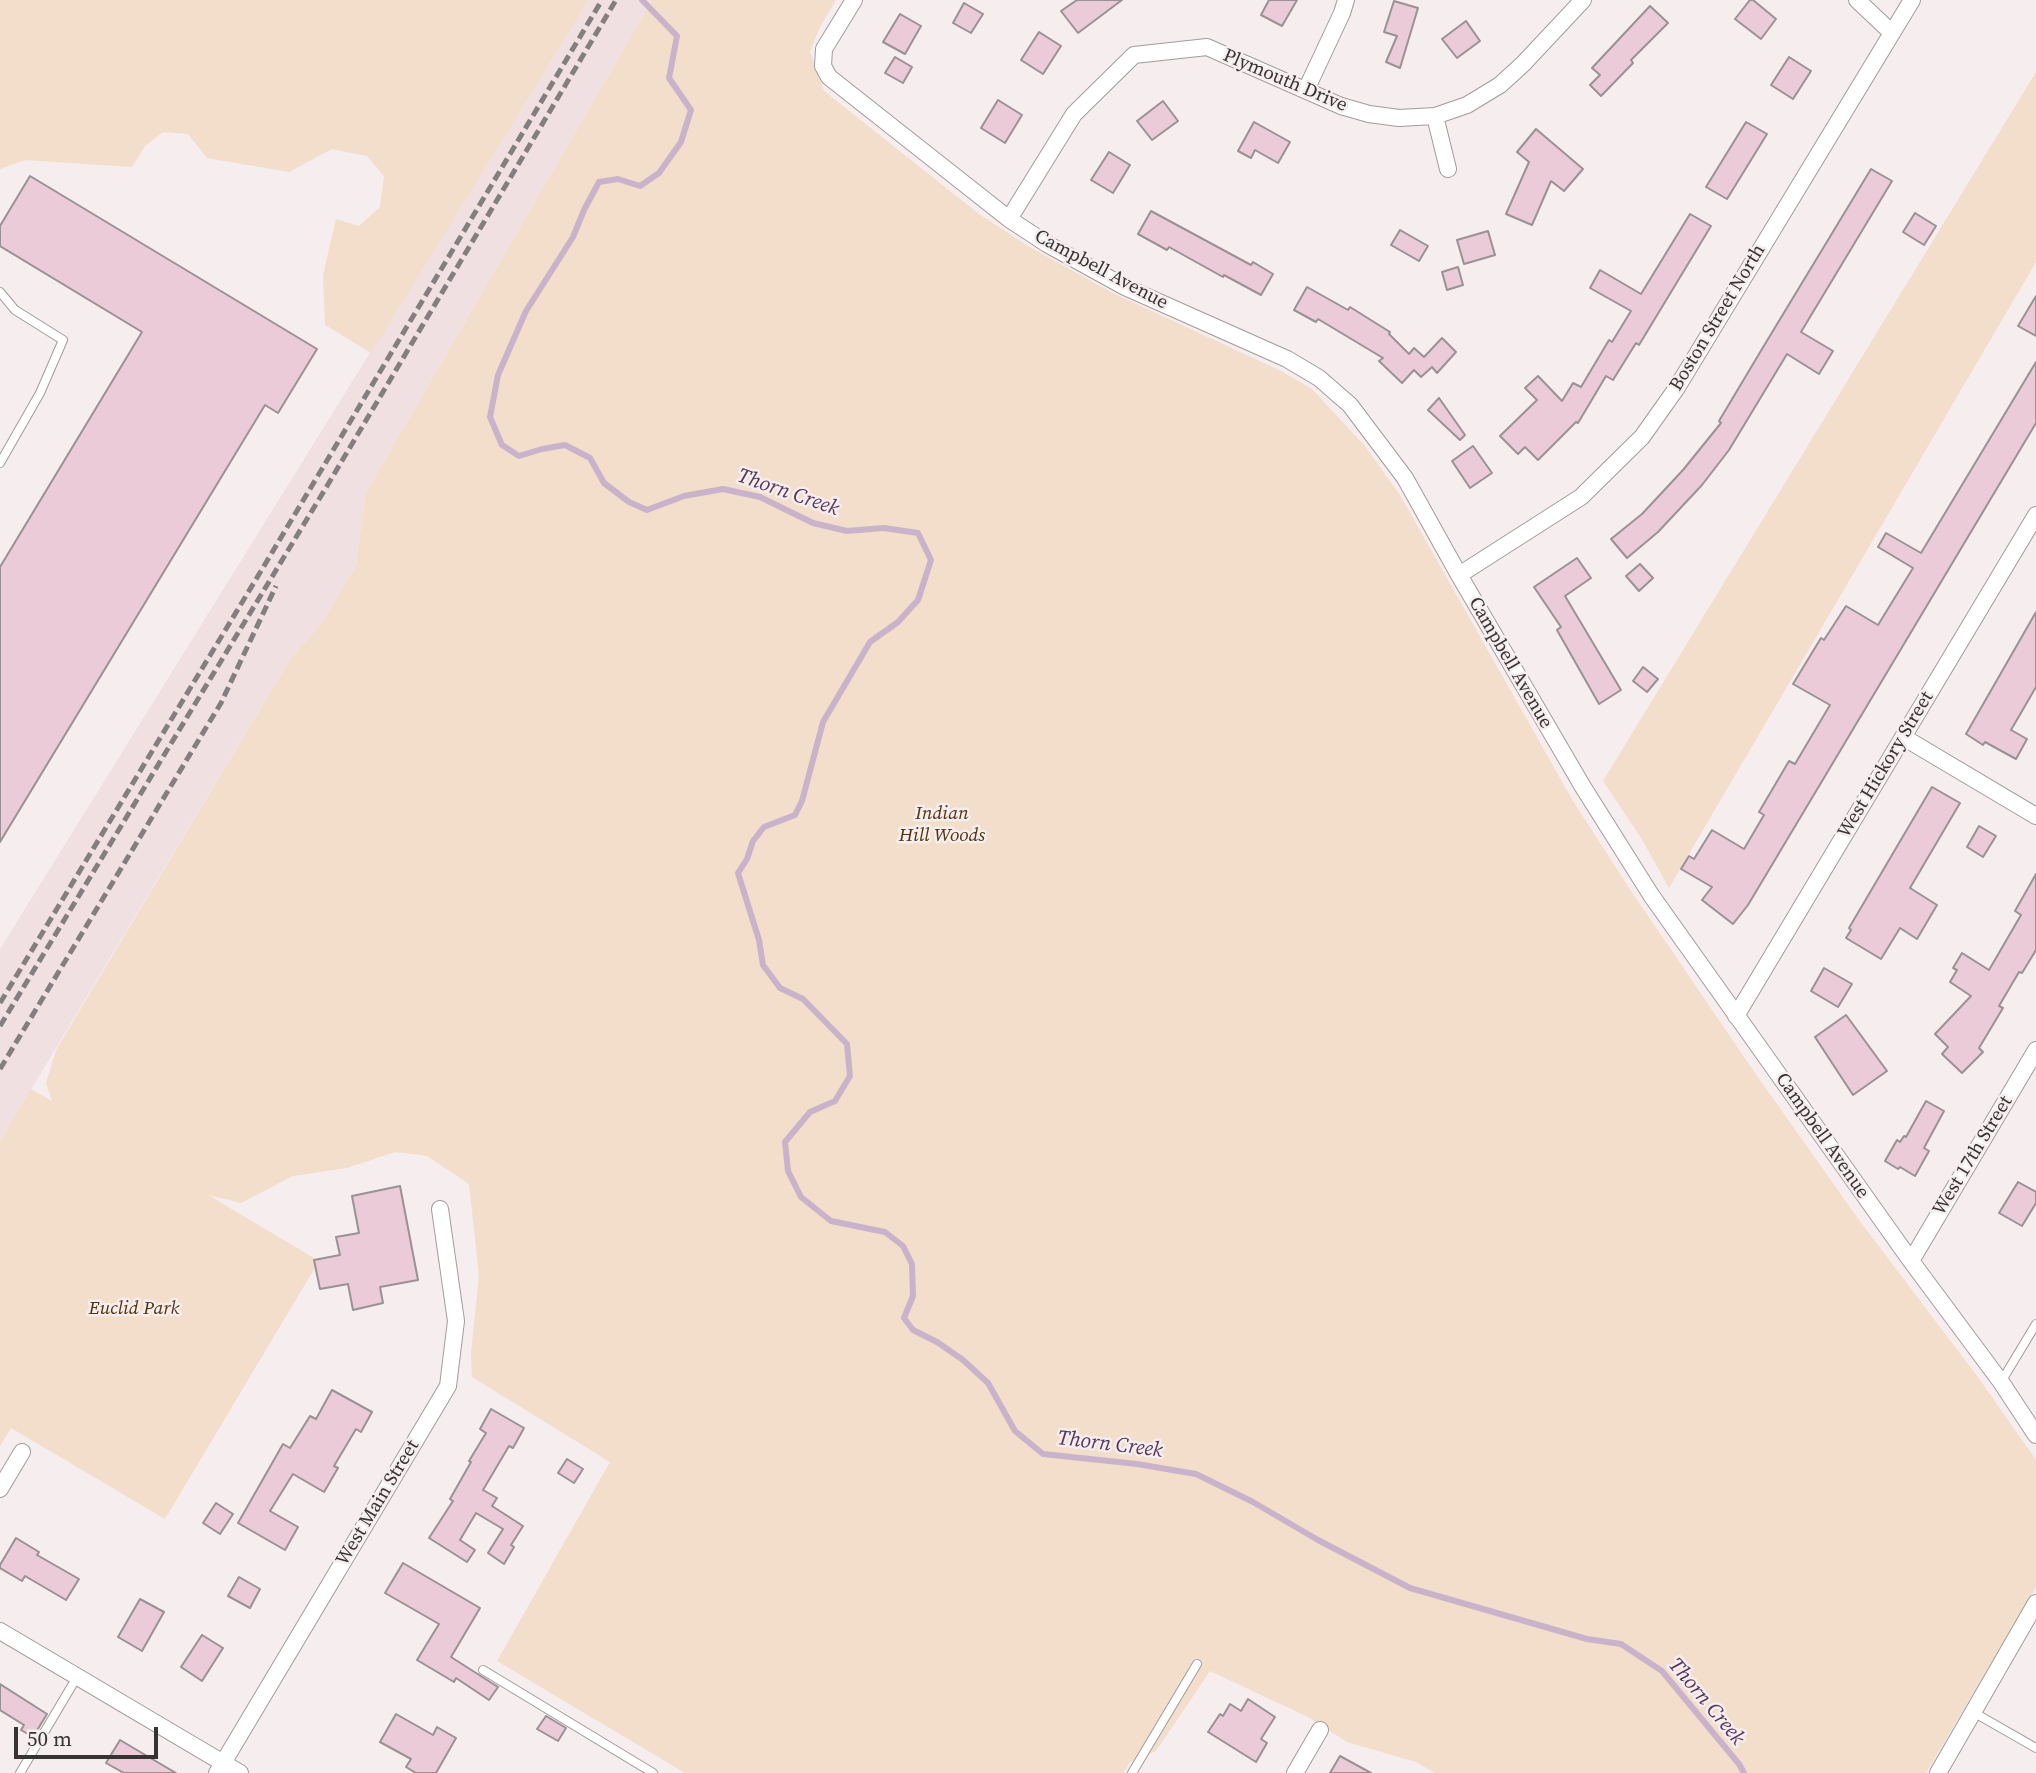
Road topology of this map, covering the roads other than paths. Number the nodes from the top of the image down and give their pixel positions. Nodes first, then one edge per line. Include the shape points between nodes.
1 (854, 0) edge
2 (1346, 0) edge
3 (1583, 0) edge
4 (1857, 0) edge
5 (1912, 0) edge
6 (1892, 33) junction
7 (1306, 90) junction
8 (1435, 116) junction
9 (1448, 169) dead end
10 (1009, 219) junction
11 (0, 292) edge
12 (0, 463) edge
13 (2036, 515) edge
14 (1459, 575) junction
15 (1903, 737) junction
16 (2036, 816) edge
17 (1736, 1016) junction
18 (2036, 1051) edge
19 (440, 1209) dead end
20 (1911, 1261) junction
21 (2036, 1324) edge
22 (2001, 1381) junction
23 (2036, 1435) edge
24 (22, 1452) dead end
25 (0, 1489) edge
26 (2036, 1603) edge
27 (0, 1631) edge
28 (1197, 1664) dead end
29 (483, 1670) dead end
30 (77, 1677) junction
31 (1973, 1712) junction
32 (1320, 1730) dead end
33 (2036, 1748) edge
34 (220, 1768) edge
35 (20, 1773) edge
36 (240, 1773) edge
37 (653, 1773) edge
38 (1132, 1773) edge
39 (1295, 1773) edge
40 (1938, 1773) edge

1 - 10 street, Campbell Avenue via 824,49 823,66 829,77
2 - 7 street
3 - 8 street, Plymouth Drive via 1500,85 1467,105
4 - 6 street
5 - 6 street, Boston Street North
6 - 14 street, Boston Street North via 1676,389 1642,437 1581,497
7 - 8 street, Plymouth Drive via 1369,114
7 - 10 street, Plymouth Drive via 1207,47 1134,55 1074,114
8 - 9 street
10 - 14 street, Campbell Avenue via 1125,287 1287,359 1319,379 1350,405 1405,478
11 - 12 lane via 15,310 63,340 40,393
13 - 15 street, West Hickory Street
14 - 17 street, Campbell Avenue via 1583,787
15 - 16 street
15 - 17 street, West Hickory Street
17 - 20 street, Campbell Avenue
18 - 20 street, West 17th Street
19 - 34 street, West Main Street via 456,1321 448,1385
20 - 22 street, Campbell Avenue
21 - 22 lane
22 - 23 street, Campbell Avenue
24 - 25 street
26 - 31 street
27 - 30 street
28 - 38 lane
29 - 37 lane
30 - 34 street
30 - 35 lane
31 - 33 lane
31 - 40 street
32 - 39 street
34 - 36 street

